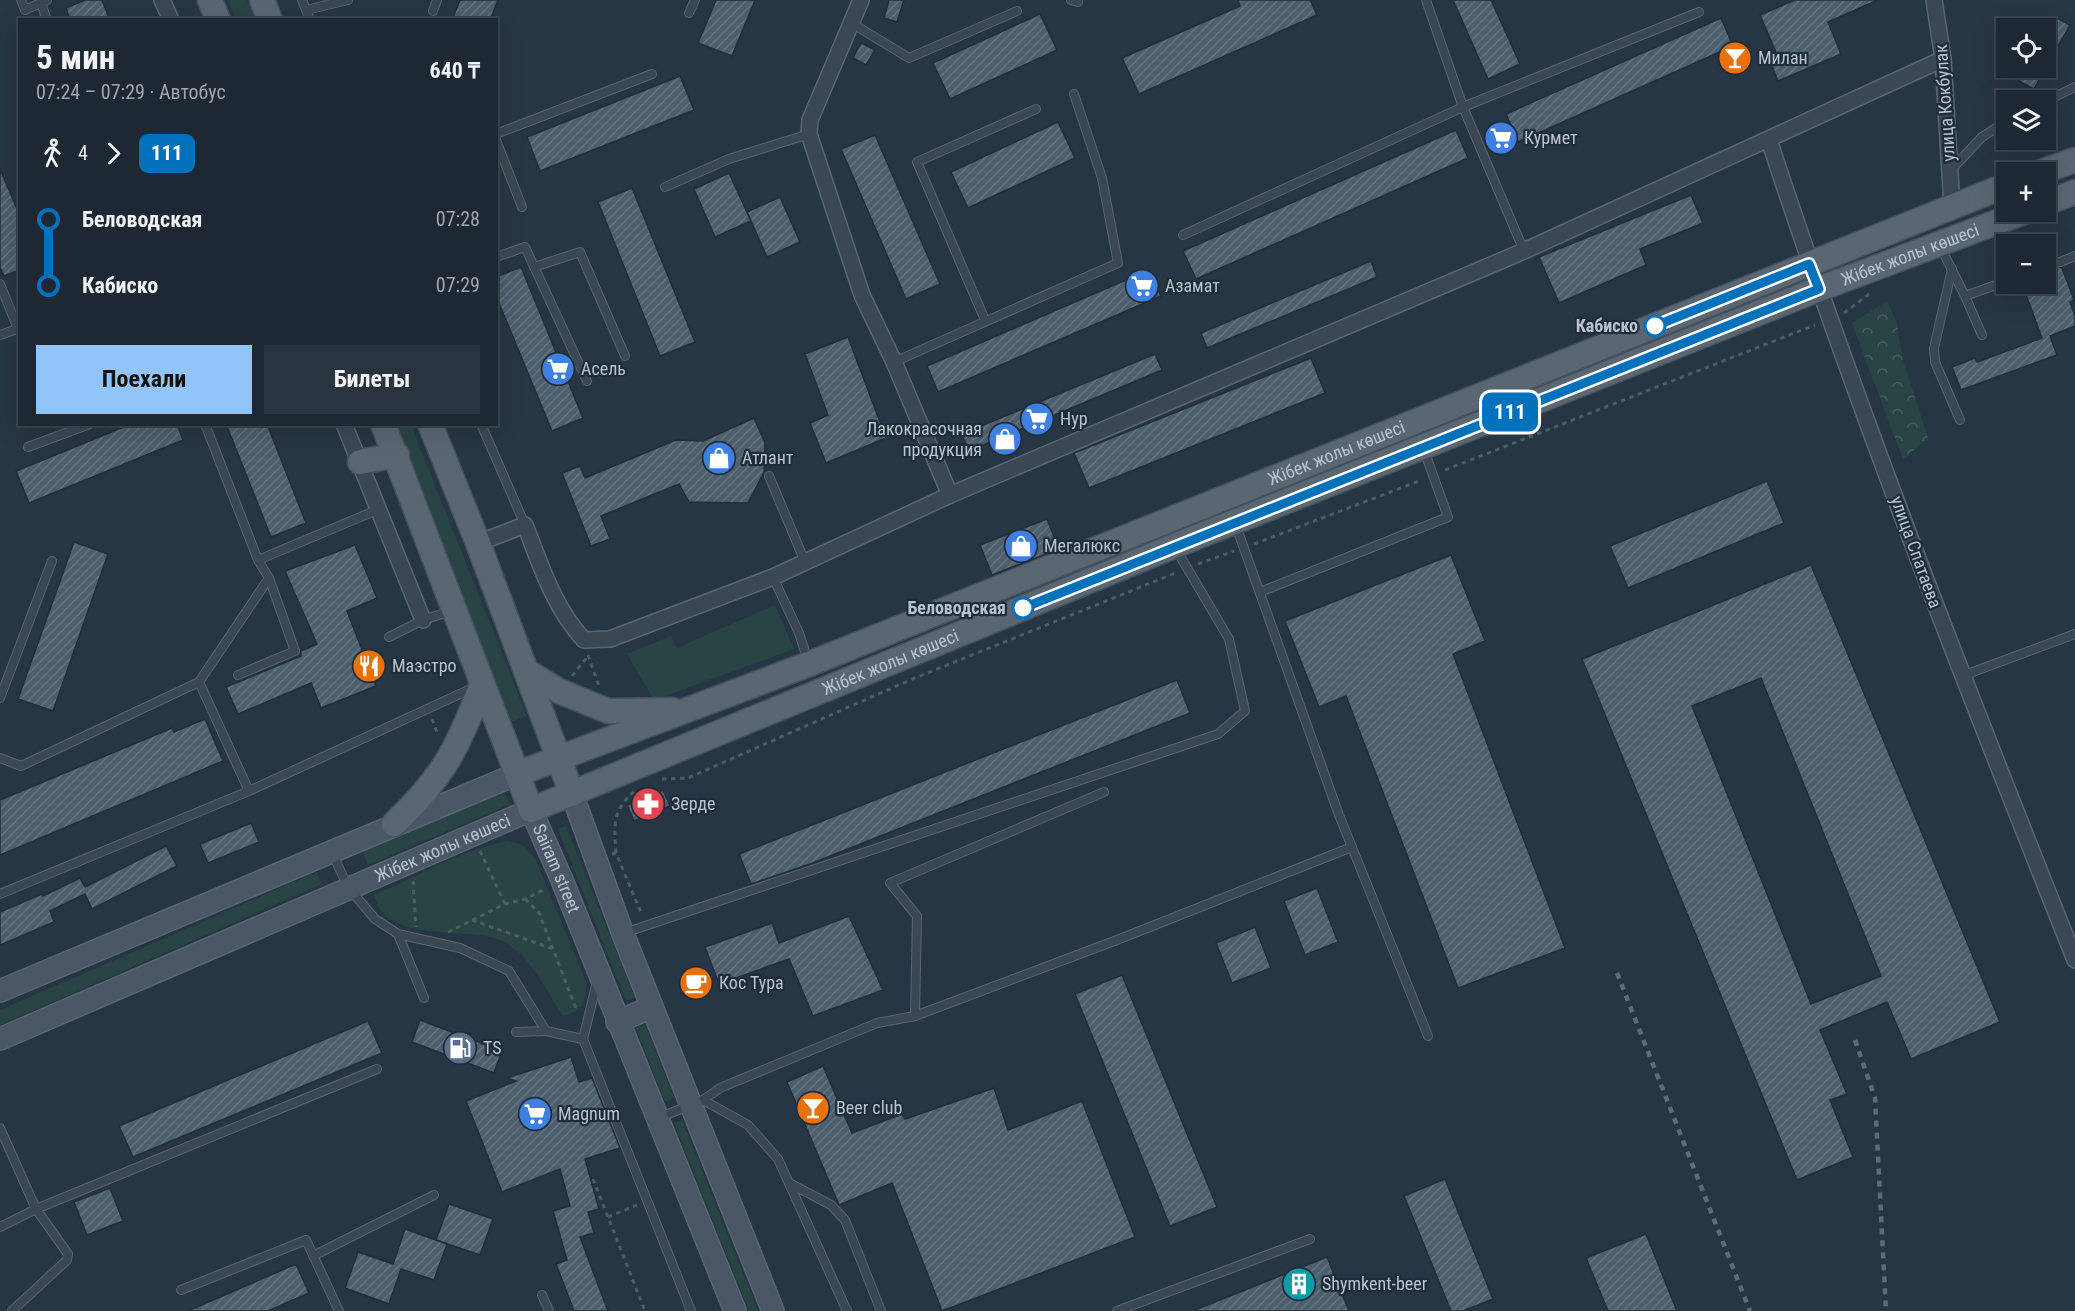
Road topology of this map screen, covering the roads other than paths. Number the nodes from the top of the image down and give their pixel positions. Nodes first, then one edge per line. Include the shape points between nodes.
1 (21, 0) edge
2 (162, 0) edge
3 (210, 0) edge
4 (262, 0) edge
5 (302, 0) edge
6 (348, 0) edge
7 (437, 0) edge
8 (695, 0) edge
9 (861, 0) edge
10 (1426, 0) edge
11 (1934, 0) edge
12 (44, 1) edge
13 (306, 10) junction
14 (433, 11) dead end
15 (1017, 11) dead end
16 (1699, 12) dead end
17 (689, 13) dead end
18 (47, 18) edge
19 (170, 18) edge
20 (217, 18) edge
21 (269, 18) edge
22 (309, 18) edge
23 (853, 24) junction
24 (1943, 59) junction
25 (652, 74) dead end
26 (2075, 87) edge
27 (1074, 94) dead end
28 (2056, 96) edge
29 (1463, 107) junction
30 (1036, 109) dead end
31 (1996, 128) edge
32 (498, 133) edge
33 (809, 135) junction
34 (1769, 140) junction
35 (498, 145) edge
36 (2075, 159) edge
37 (2056, 166) edge
38 (1950, 171) junction
39 (665, 187) dead end
40 (1996, 189) edge
41 (2075, 192) edge
42 (2056, 199) edge
43 (1952, 206) junction
44 (522, 207) dead end
45 (1998, 222) edge
46 (1183, 235) dead end
47 (1940, 244) junction
48 (1524, 251) junction
49 (498, 256) edge
50 (2075, 256) edge
51 (2060, 262) dead end
52 (1809, 264) junction
53 (534, 267) junction
54 (1952, 269) junction
55 (0, 284) edge
56 (1996, 285) edge
57 (1819, 289) junction
58 (1965, 296) junction
59 (985, 320) junction
60 (18, 326) edge
61 (18, 328) edge
62 (0, 335) edge
63 (1982, 335) dead end
64 (626, 356) dead end
65 (894, 362) junction
66 (587, 381) dead end
67 (1960, 420) dead end
68 (85, 426) edge
69 (206, 426) edge
70 (345, 426) edge
71 (384, 426) edge
72 (431, 426) edge
73 (482, 426) edge
74 (28, 447) dead end
75 (1423, 447) junction
76 (397, 455) junction
77 (360, 462) junction
78 (769, 476) dead end
79 (950, 495) junction
80 (377, 510) junction
81 (1234, 522) junction
82 (525, 525) junction
83 (478, 543) junction
84 (1174, 546) junction
85 (258, 560) junction
86 (52, 561) dead end
87 (805, 562) junction
88 (773, 577) junction
89 (269, 578) junction
90 (1260, 592) junction
91 (454, 609) junction
92 (423, 620) junction
93 (2075, 634) edge
94 (389, 638) dead end
95 (809, 664) junction
96 (526, 671) junction
97 (238, 675) dead end
98 (1962, 675) junction
99 (199, 682) junction
100 (482, 684) junction
101 (0, 698) edge
102 (689, 709) junction
103 (0, 758) edge
104 (559, 758) junction
105 (517, 774) junction
106 (249, 791) junction
107 (1104, 792) dead end
108 (572, 794) junction
109 (531, 810) junction
110 (394, 824) junction
111 (1352, 847) junction
112 (331, 851) junction
113 (348, 887) junction
114 (0, 894) edge
115 (398, 934) junction
116 (623, 934) junction
117 (2075, 960) edge
118 (599, 975) junction
119 (0, 991) edge
120 (424, 998) dead end
121 (652, 1007) junction
122 (915, 1016) junction
123 (617, 1022) junction
124 (546, 1031) junction
125 (516, 1032) dead end
126 (1428, 1036) dead end
127 (0, 1039) edge
128 (583, 1039) junction
129 (377, 1069) dead end
130 (697, 1102) junction
131 (656, 1118) junction
132 (0, 1128) edge
133 (789, 1183) junction
134 (434, 1195) dead end
135 (36, 1209) junction
136 (0, 1227) edge
137 (1310, 1239) dead end
138 (313, 1256) junction
139 (181, 1290) dead end
140 (542, 1295) dead end
141 (12, 1311) edge
142 (339, 1311) edge
143 (549, 1311) edge
144 (692, 1311) edge
145 (735, 1311) edge
146 (773, 1311) edge
147 (847, 1311) edge
148 (882, 1311) edge
149 (1117, 1311) edge

1 - 12 lane via 25,9
2 - 19 street
3 - 20 main road
4 - 21 main road
5 - 13 lane
6 - 13 lane
7 - 14 lane
8 - 17 lane
9 - 23 street
10 - 29 lane
11 - 24 street, улица Кокбулак
12 - 18 lane
13 - 22 lane
15 - 23 lane via 909,58
16 - 29 lane
23 - 33 street via 810,120
24 - 34 street
24 - 38 street, улица Кокбулак
25 - 32 lane
26 - 28 lane
27 - 59 lane via 1102,178 1118,263
29 - 46 lane
29 - 48 lane
30 - 59 lane via 917,162
31 - 38 lane via 1982,137
33 - 39 lane via 729,159
33 - 65 street via 862,295
34 - 48 street
34 - 52 street, улица Спатаева
35 - 44 lane
36 - 37 main road
38 - 43 street, улица Кокбулак
40 - 43 main road, Жібек жолы көшесі
41 - 42 main road
43 - 52 main road, Жібек жолы көшесі
45 - 47 main road, Жібек жолы көшесі
47 - 54 lane
47 - 57 main road, Жібек жолы көшесі
48 - 79 street
49 - 53 lane via 525,247
50 - 51 lane
52 - 57 street, улица Спатаева
52 - 95 main road, Жібек жолы көшесі
53 - 64 lane via 580,252
53 - 66 lane
54 - 58 lane
54 - 67 lane via 1935,355
55 - 60 lane
56 - 58 lane
57 - 75 main road, Жібек жолы көшесі
57 - 98 street, улица Спатаева
58 - 63 lane
59 - 65 lane
61 - 62 lane
65 - 79 street
68 - 74 lane
69 - 85 lane
70 - 77 street
71 - 76 main road, Sairam street
72 - 83 main road
73 - 82 lane
75 - 81 main road, Жібек жолы көшесі
75 - 90 lane via 1448,517
76 - 77 main road
76 - 91 main road, Sairam street
77 - 80 street
78 - 87 lane
79 - 87 street
80 - 85 lane
80 - 92 street
81 - 84 main road, Жібек жолы көшесі
81 - 90 lane
82 - 83 street
82 - 88 street via 549,588 584,640 610,639
83 - 96 main road
84 - 108 main road, Жібек жолы көшесі
84 - 116 lane via 1229,639 1245,711 1218,734
85 - 89 lane
86 - 101 lane
87 - 88 street
88 - 95 lane
89 - 97 lane via 296,651
89 - 99 lane
90 - 111 lane
91 - 92 lane
91 - 100 main road, Sairam street
92 - 94 lane
93 - 98 lane
95 - 102 main road, Жібек жолы көшесі
96 - 102 main road via 560,691 608,711
96 - 104 main road
98 - 117 street, улица Спатаева
99 - 103 lane via 21,766
99 - 106 lane
100 - 105 main road, Sairam street
100 - 106 lane
100 - 110 main road via 461,739 444,769
102 - 104 main road, Жібек жолы көшесі
104 - 105 main road, Жібек жолы көшесі
104 - 108 main road
105 - 109 main road, Sairam street
105 - 110 main road, Жібек жолы көшесі
106 - 114 lane
107 - 122 lane via 890,883 916,916
108 - 109 main road, Жібек жолы көшесі
108 - 116 main road
109 - 113 main road, Жібек жолы көшесі
109 - 118 main road, Sairam street
110 - 112 main road, Жібек жолы көшесі
111 - 122 lane
111 - 126 lane
112 - 113 lane
112 - 119 main road, Жібек жолы көшесі
113 - 115 lane via 375,919
113 - 127 main road, Жібек жолы көшесі
115 - 120 lane
115 - 124 lane via 460,948 509,971
116 - 121 main road
118 - 123 main road, Sairam street
118 - 128 lane
121 - 123 main road
121 - 130 main road
122 - 130 lane via 877,1023 720,1088
123 - 131 main road, Sairam street
124 - 125 lane
124 - 128 lane
128 - 144 lane
129 - 135 lane
130 - 131 lane
130 - 133 lane via 748,1125 778,1159
130 - 146 main road
131 - 145 main road, Sairam street
132 - 135 lane
133 - 147 lane
133 - 148 lane via 831,1205 845,1220
134 - 138 lane
135 - 136 lane
135 - 141 lane via 68,1254 67,1260
137 - 149 lane
138 - 139 lane via 306,1240
138 - 142 lane
140 - 143 lane

